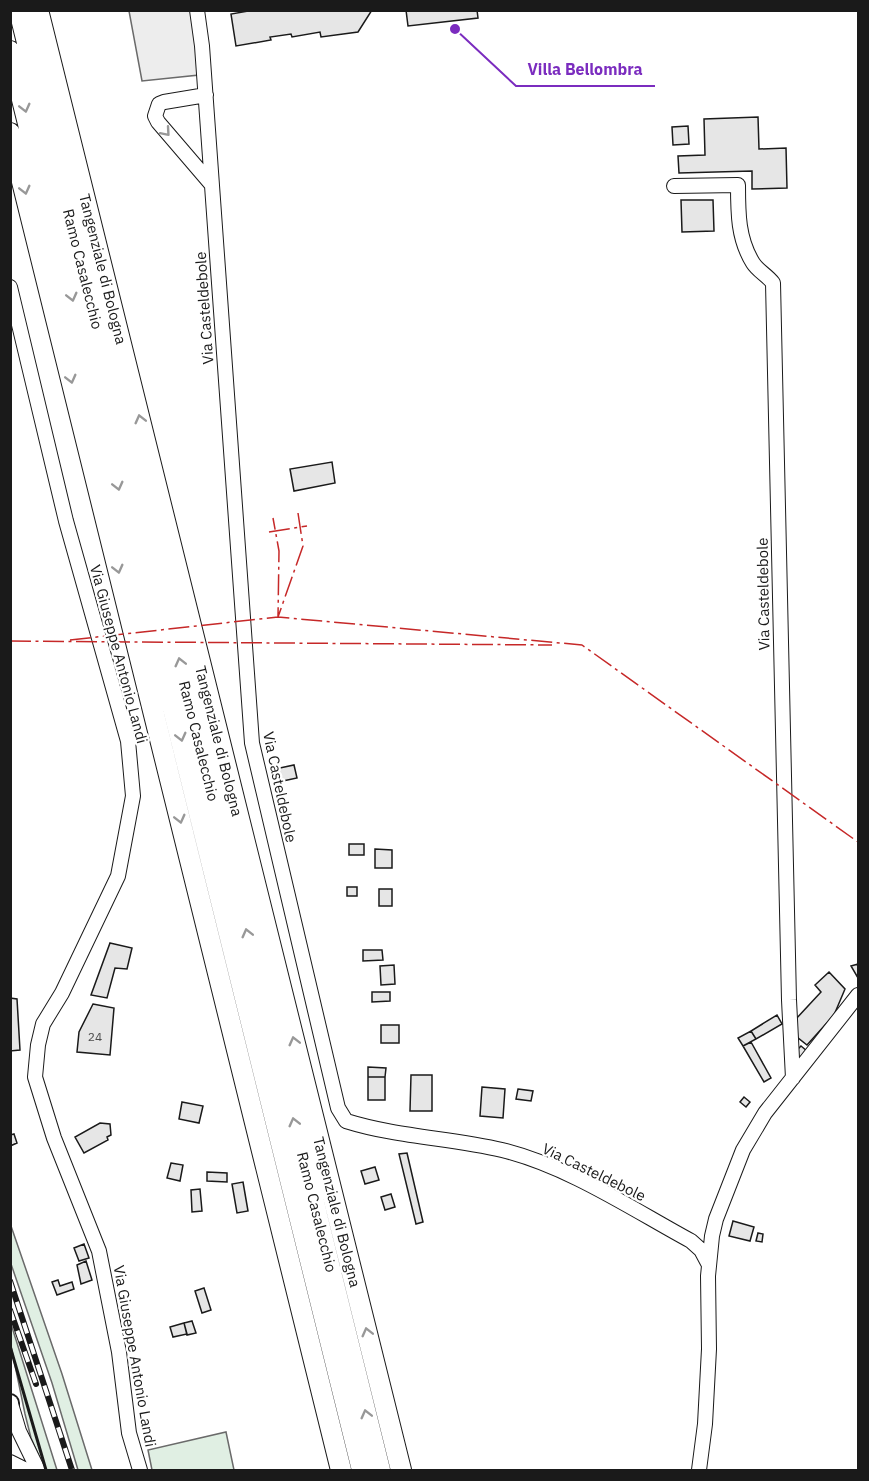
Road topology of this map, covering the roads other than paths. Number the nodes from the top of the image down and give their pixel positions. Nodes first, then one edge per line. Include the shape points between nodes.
1 (19, 10) edge
2 (38, 10) edge
3 (197, 10) edge
4 (10, 51) edge
5 (206, 95) junction
6 (10, 133) edge
7 (212, 185) junction
8 (674, 186) dead end
9 (10, 287) edge
10 (858, 995) edge
11 (793, 1078) junction
12 (713, 1229) junction
13 (691, 1241) junction
14 (709, 1265) junction
15 (11, 1405) edge
16 (15, 1435) edge
17 (10, 1462) edge
18 (26, 1470) edge
19 (39, 1470) edge
20 (140, 1470) edge
21 (341, 1470) edge
22 (362, 1470) edge
23 (380, 1470) edge
24 (401, 1470) edge
25 (699, 1470) edge

23 -> 1 highway, Ramo Casalecchio
24 -> 2 highway, Tangenziale di Bologna
3 - 5 street, Via Casteldebole
4 -> 22 highway, Ramo Casalecchio
5 - 7 street, Via Casteldebole
5 -> 7 street via 159,104 155,116
6 -> 21 highway
7 - 13 street, Via Casteldebole via 252,743 339,1108 346,1121 374,1130 502,1150 536,1160
8 - 11 street, Via Casteldebole via 738,185 742,239 754,265 773,283
9 - 20 street, Via Giuseppe Antonio Landi via 66,521 128,741 133,796 118,876 43,1024 35,1077 54,1138 99,1251 119,1352 129,1432
10 - 11 street
11 - 12 street via 765,1113 743,1150
12 - 13 street via 703,1238
12 - 14 street
13 - 14 street, Via Casteldebole
14 - 25 street via 705,1424
15 - 16 street
16 - 19 street
17 - 18 street

